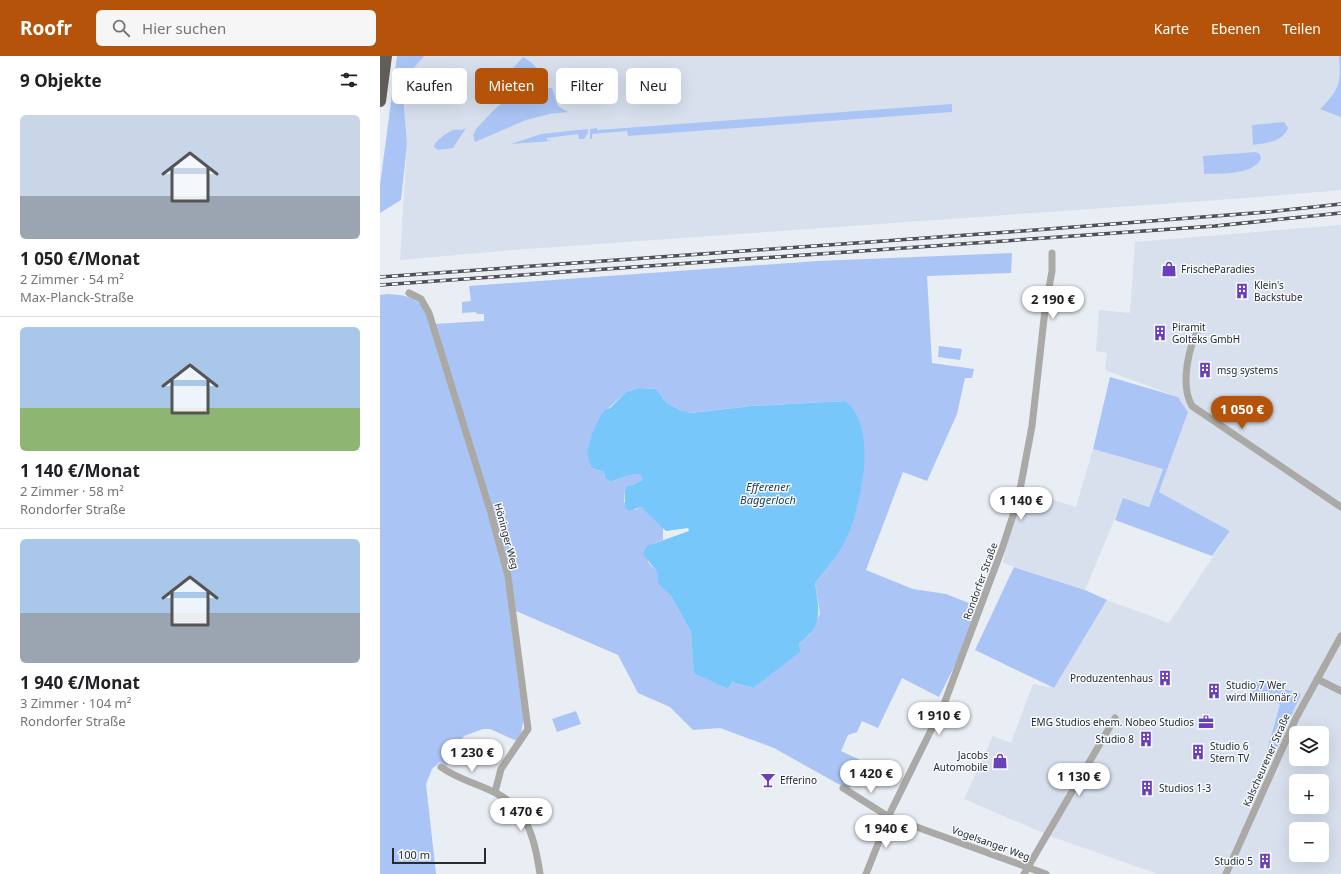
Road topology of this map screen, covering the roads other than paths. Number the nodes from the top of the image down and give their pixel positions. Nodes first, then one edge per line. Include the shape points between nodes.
1 (386, 56) edge
2 (380, 101) edge
3 (1052, 253) dead end
4 (409, 292) dead end
5 (1201, 326) dead end
6 (1341, 507) edge
7 (1341, 636) edge
8 (1317, 679) junction
9 (1341, 690) edge
10 (1116, 718) dead end
11 (441, 767) dead end
12 (843, 788) dead end
13 (495, 792) junction
14 (889, 817) junction
15 (1026, 870) edge
16 (540, 874) edge
17 (866, 874) edge
18 (1046, 874) edge
19 (1226, 874) edge

1 - 2 highway
3 - 14 street, Rondorfer Straße via 1052,271 1032,426 1018,500 946,697
4 - 13 street, Höninger Weg via 421,299 430,313 508,576 528,729 502,769
5 - 6 street via 1193,336 1190,346 1186,395 1192,406
7 - 8 street, Kalscheurener Straße
8 - 9 street
8 - 19 street, Kalscheurener Straße via 1296,718
10 - 15 street
11 - 13 street via 457,777
12 - 14 street, Vogelsanger Weg
13 - 16 street via 511,804 528,824 536,848
14 - 15 street, Vogelsanger Weg
14 - 17 street, Rondorfer Straße
15 - 18 street, Vogelsanger Weg

